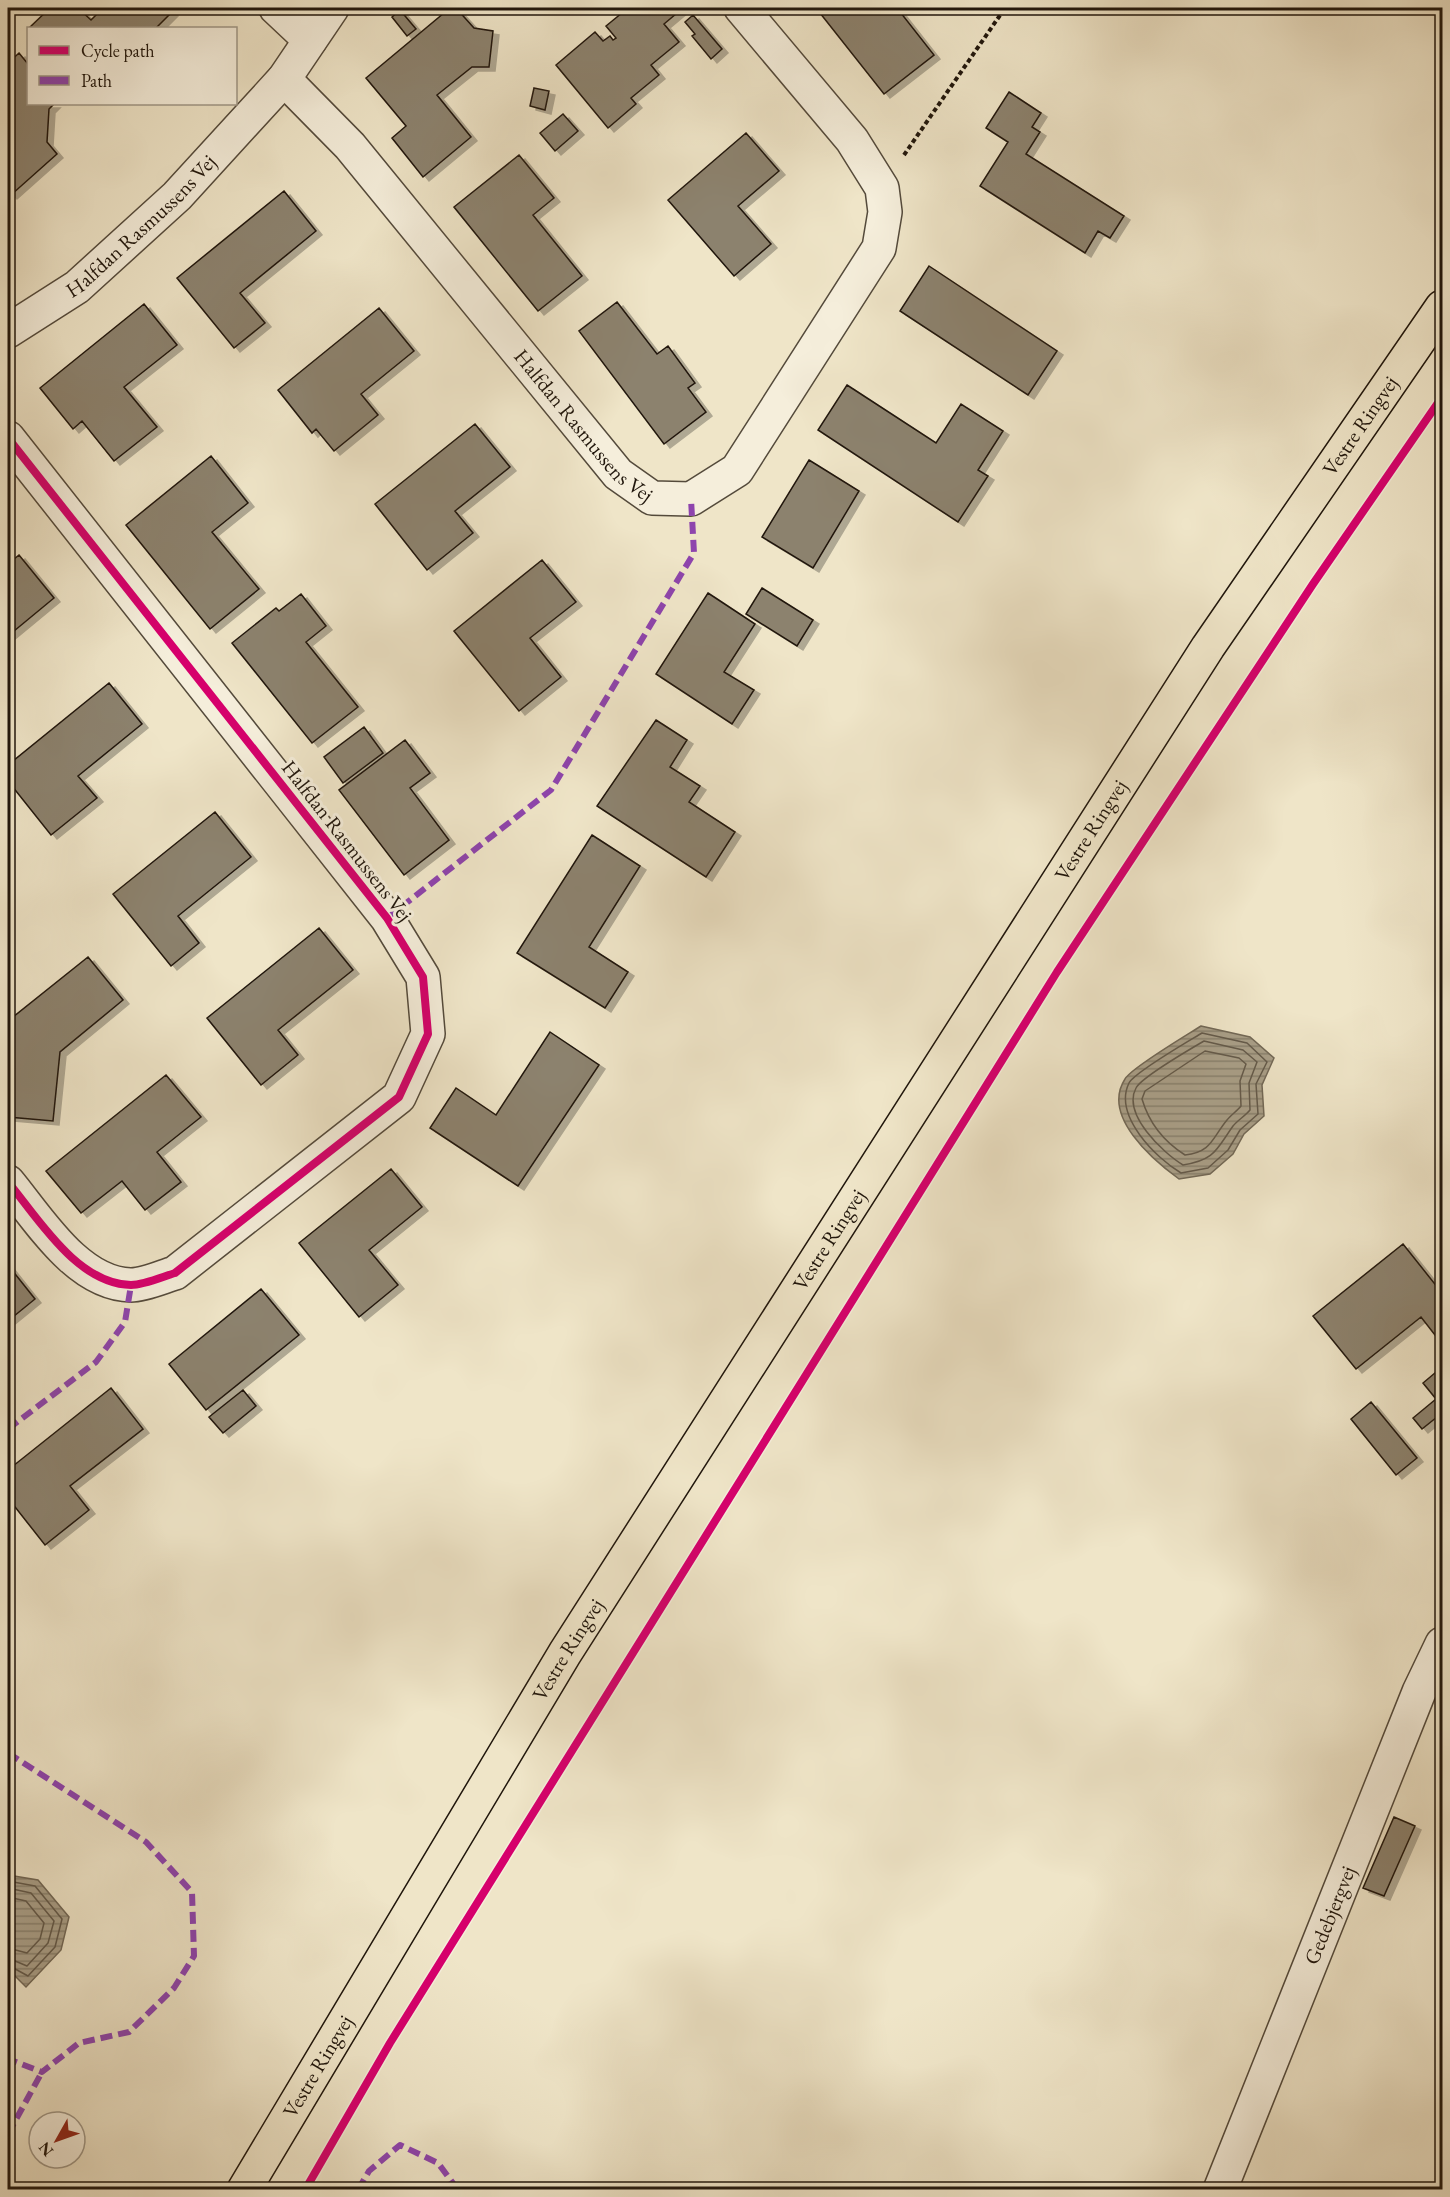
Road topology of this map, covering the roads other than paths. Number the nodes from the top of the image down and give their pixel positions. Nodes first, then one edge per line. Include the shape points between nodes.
1 (276, 8) edge
2 (332, 8) edge
3 (741, 8) edge
4 (310, 40) junction
5 (284, 79) junction
6 (1443, 307) edge
7 (8, 331) edge
8 (8, 438) edge
9 (8, 1182) edge
10 (1443, 1644) edge
11 (244, 2190) edge
12 (1220, 2190) edge

1 - 4 street
2 - 4 street, Halfdan Rasmussens Vej
3 - 5 street, Halfdan Rasmussens Vej via 852,140 882,188 885,212 879,248 737,470 690,499 652,498 618,474 350,146
4 - 5 street, Halfdan Rasmussens Vej
5 - 7 street, Halfdan Rasmussens Vej via 168,203 77,287
6 - 11 main road, Vestre Ringvej via 1208,647 565,1653
8 - 9 street, Halfdan Rasmussens Vej via 387,918 423,977 428,1034 399,1097 175,1273 131,1285 103,1278 71,1258
10 - 12 street, Gedebjergvej via 1419,1692

